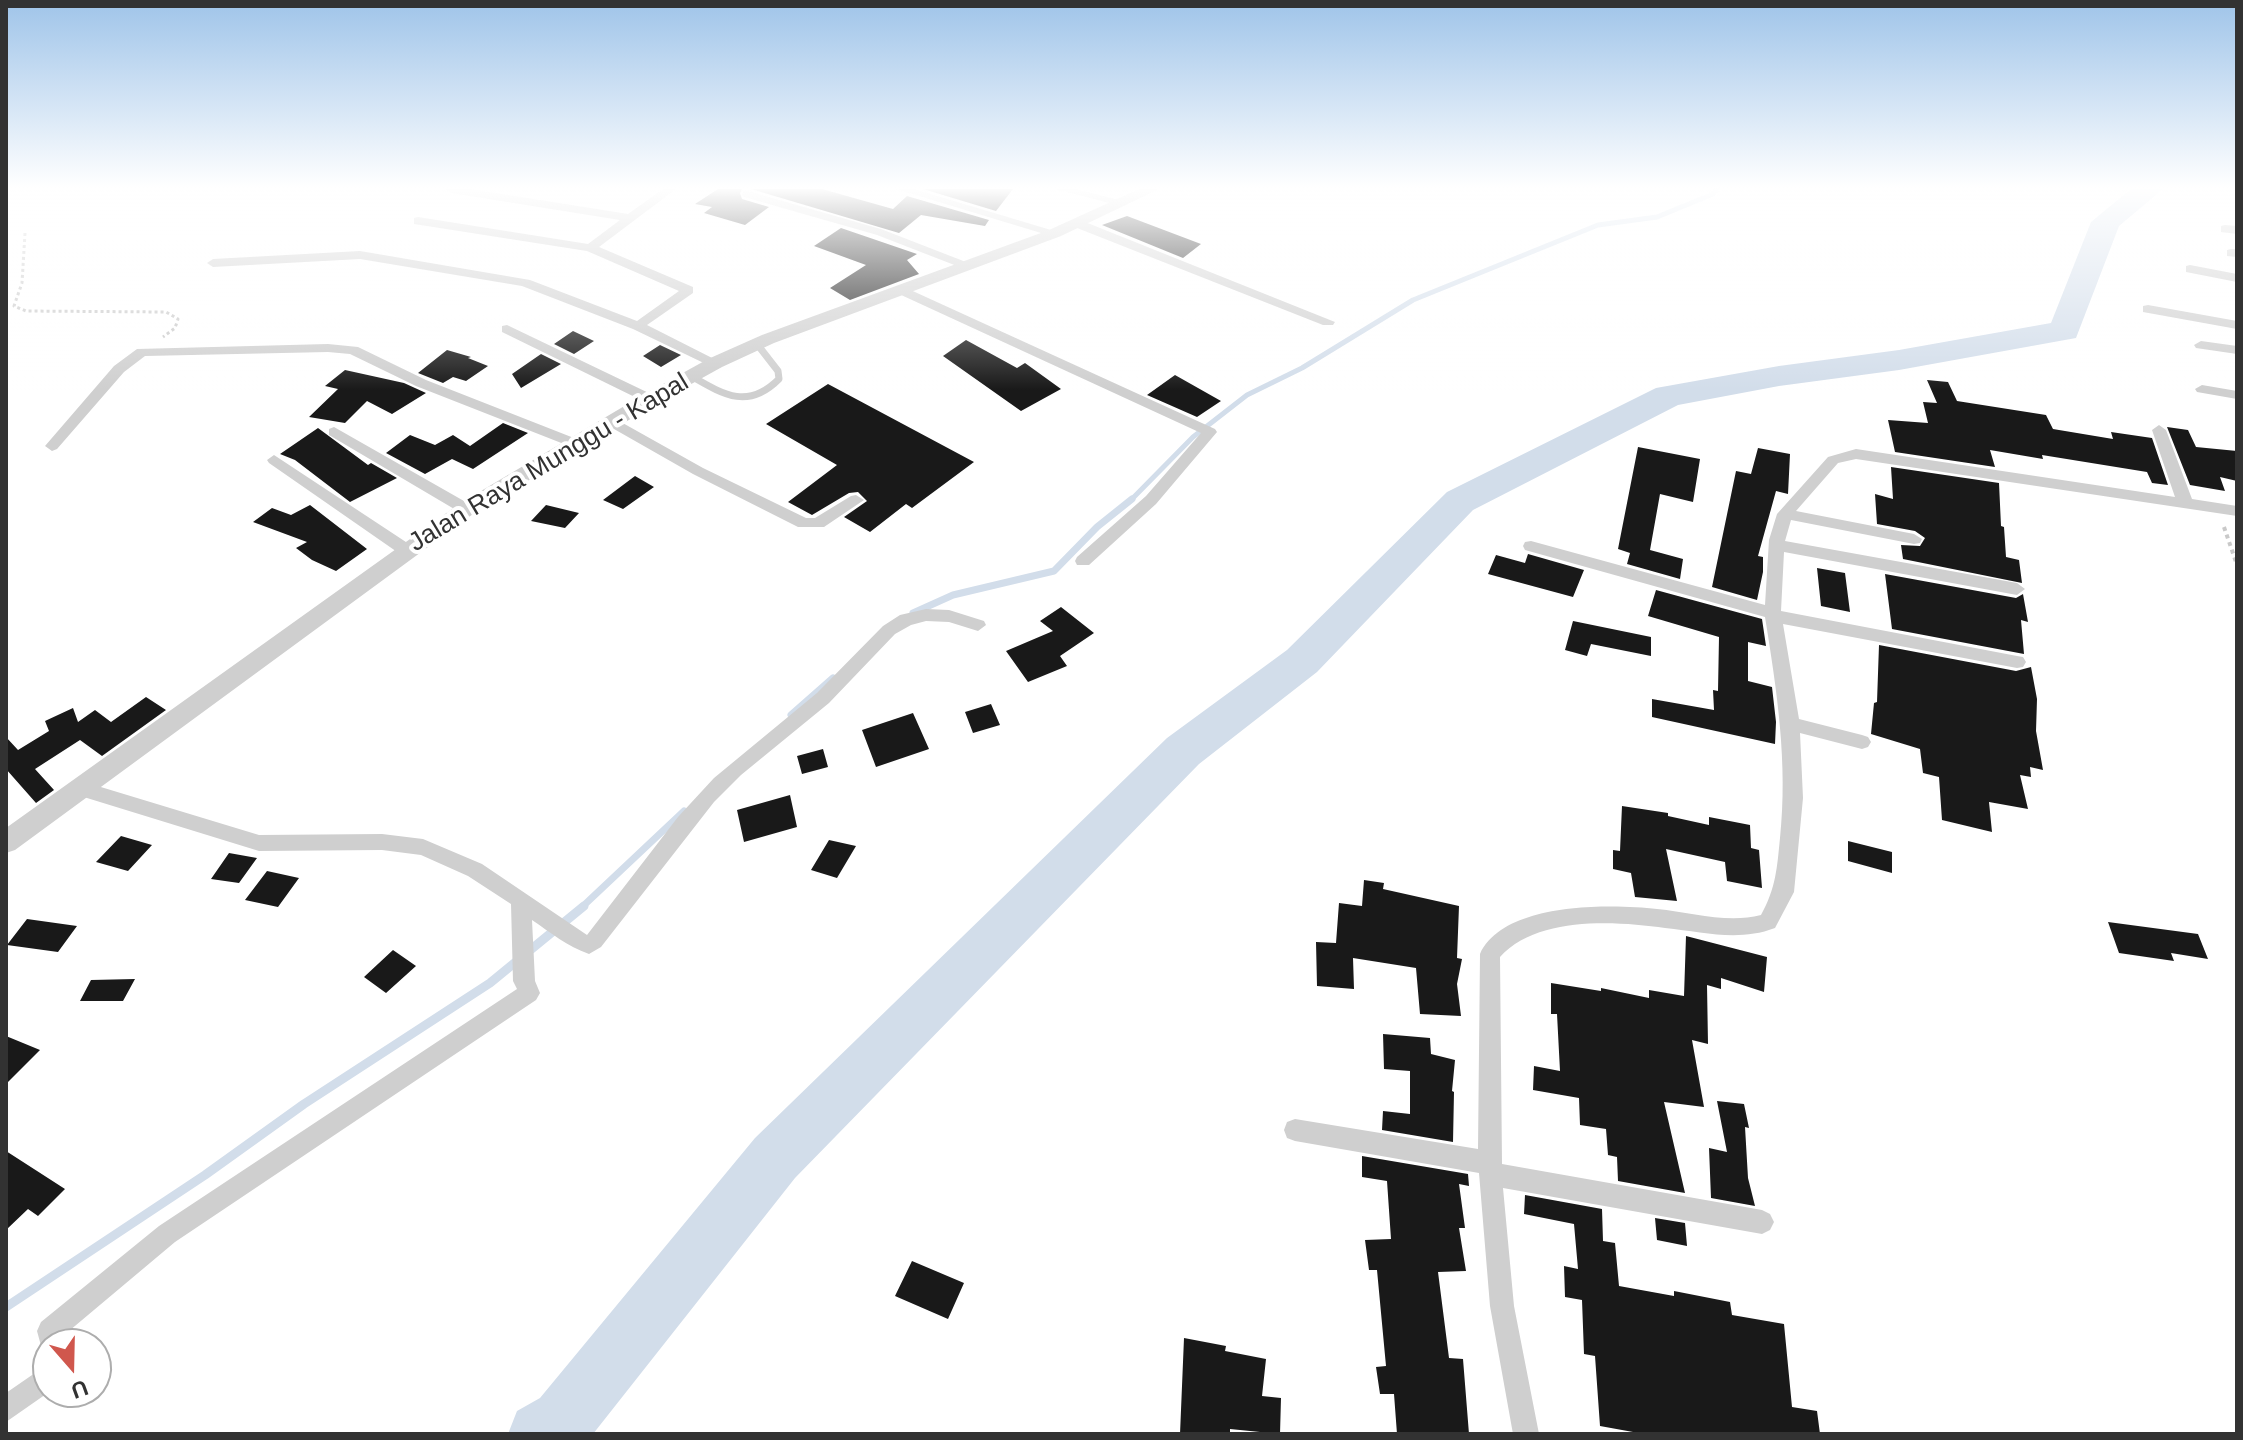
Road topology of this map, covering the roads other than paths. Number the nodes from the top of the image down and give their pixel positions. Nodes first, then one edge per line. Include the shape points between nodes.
1 (338, 256) edge
2 (367, 256) edge
3 (609, 256) edge
4 (941, 256) edge
5 (989, 256) edge
6 (1161, 256) edge
7 (213, 263) dead end
8 (964, 265) junction
9 (2190, 269) dead end
10 (2237, 278) edge
11 (904, 291) junction
12 (2148, 309) dead end
13 (1328, 322) dead end
14 (2237, 325) edge
15 (638, 326) junction
16 (507, 329) dead end
17 (757, 344) junction
18 (2201, 345) dead end
19 (2237, 350) edge
20 (715, 363) junction
21 (691, 376) junction
22 (2202, 389) dead end
23 (2237, 395) edge
24 (650, 399) junction
25 (612, 422) junction
26 (2159, 430) dead end
27 (334, 432) dead end
28 (574, 443) junction
29 (52, 446) dead end
30 (274, 460) dead end
31 (856, 500) dead end
32 (2186, 505) junction
33 (466, 509) junction
34 (2227, 510) edge
35 (1785, 514) junction
36 (1914, 539) dead end
37 (1777, 545) junction
38 (1531, 546) dead end
39 (406, 550) junction
40 (1083, 561) dead end
41 (2017, 589) dead end
42 (1774, 615) junction
43 (978, 625) dead end
44 (2017, 662) dead end
45 (1791, 724) junction
46 (1862, 742) dead end
47 (81, 789) junction
48 (6, 842) edge
49 (528, 907) junction
50 (1295, 1130) dead end
51 (1490, 1169) junction
52 (1762, 1222) dead end
53 (54, 1328) edge
54 (32, 1389) edge
55 (6, 1409) edge
56 (1526, 1434) edge

1 - 7 street
2 - 15 street via 525,283
3 - 15 street via 688,290
4 - 8 lane
5 - 8 street, Jalan Raya Munggu - Kapal
6 - 13 street
8 - 11 street, Jalan Raya Munggu - Kapal
9 - 10 street
11 - 17 street, Jalan Raya Munggu - Kapal
11 - 40 street via 1210,432 1151,500
12 - 14 street
15 - 20 street
16 - 24 street
17 - 20 street, Jalan Raya Munggu - Kapal
17 - 21 lane via 779,379 755,395 729,398
18 - 19 street
20 - 21 street, Jalan Raya Munggu - Kapal
21 - 24 street, Jalan Raya Munggu - Kapal
22 - 23 street
24 - 25 street, Jalan Raya Munggu - Kapal
25 - 28 street, Jalan Raya Munggu - Kapal
25 - 31 street via 804,523 818,523
26 - 32 street
27 - 33 street
28 - 29 street via 421,383 353,350 328,348 142,352 119,369
28 - 33 street, Jalan Raya Munggu - Kapal
30 - 39 street
32 - 34 street
32 - 35 street via 1856,454 1833,460
33 - 39 street, Jalan Raya Munggu - Kapal
35 - 36 street
35 - 37 street
37 - 41 street
37 - 42 street
38 - 42 street
39 - 47 street, Jalan Raya Munggu - Kapal
42 - 44 street
42 - 45 street
43 - 49 street via 940,612 901,621 821,700 732,771 674,836 594,941 585,945
45 - 46 street
45 - 51 street via 1794,798 1784,892 1768,922 1739,929 1675,919 1556,920 1497,943 1488,975
47 - 48 street, Jalan Raya Munggu - Kapal
47 - 49 street via 259,843 423,847 475,870
49 - 53 street via 521,948 529,993 167,1234
50 - 51 street
51 - 52 street
51 - 56 street via 1502,1306
54 - 55 street

